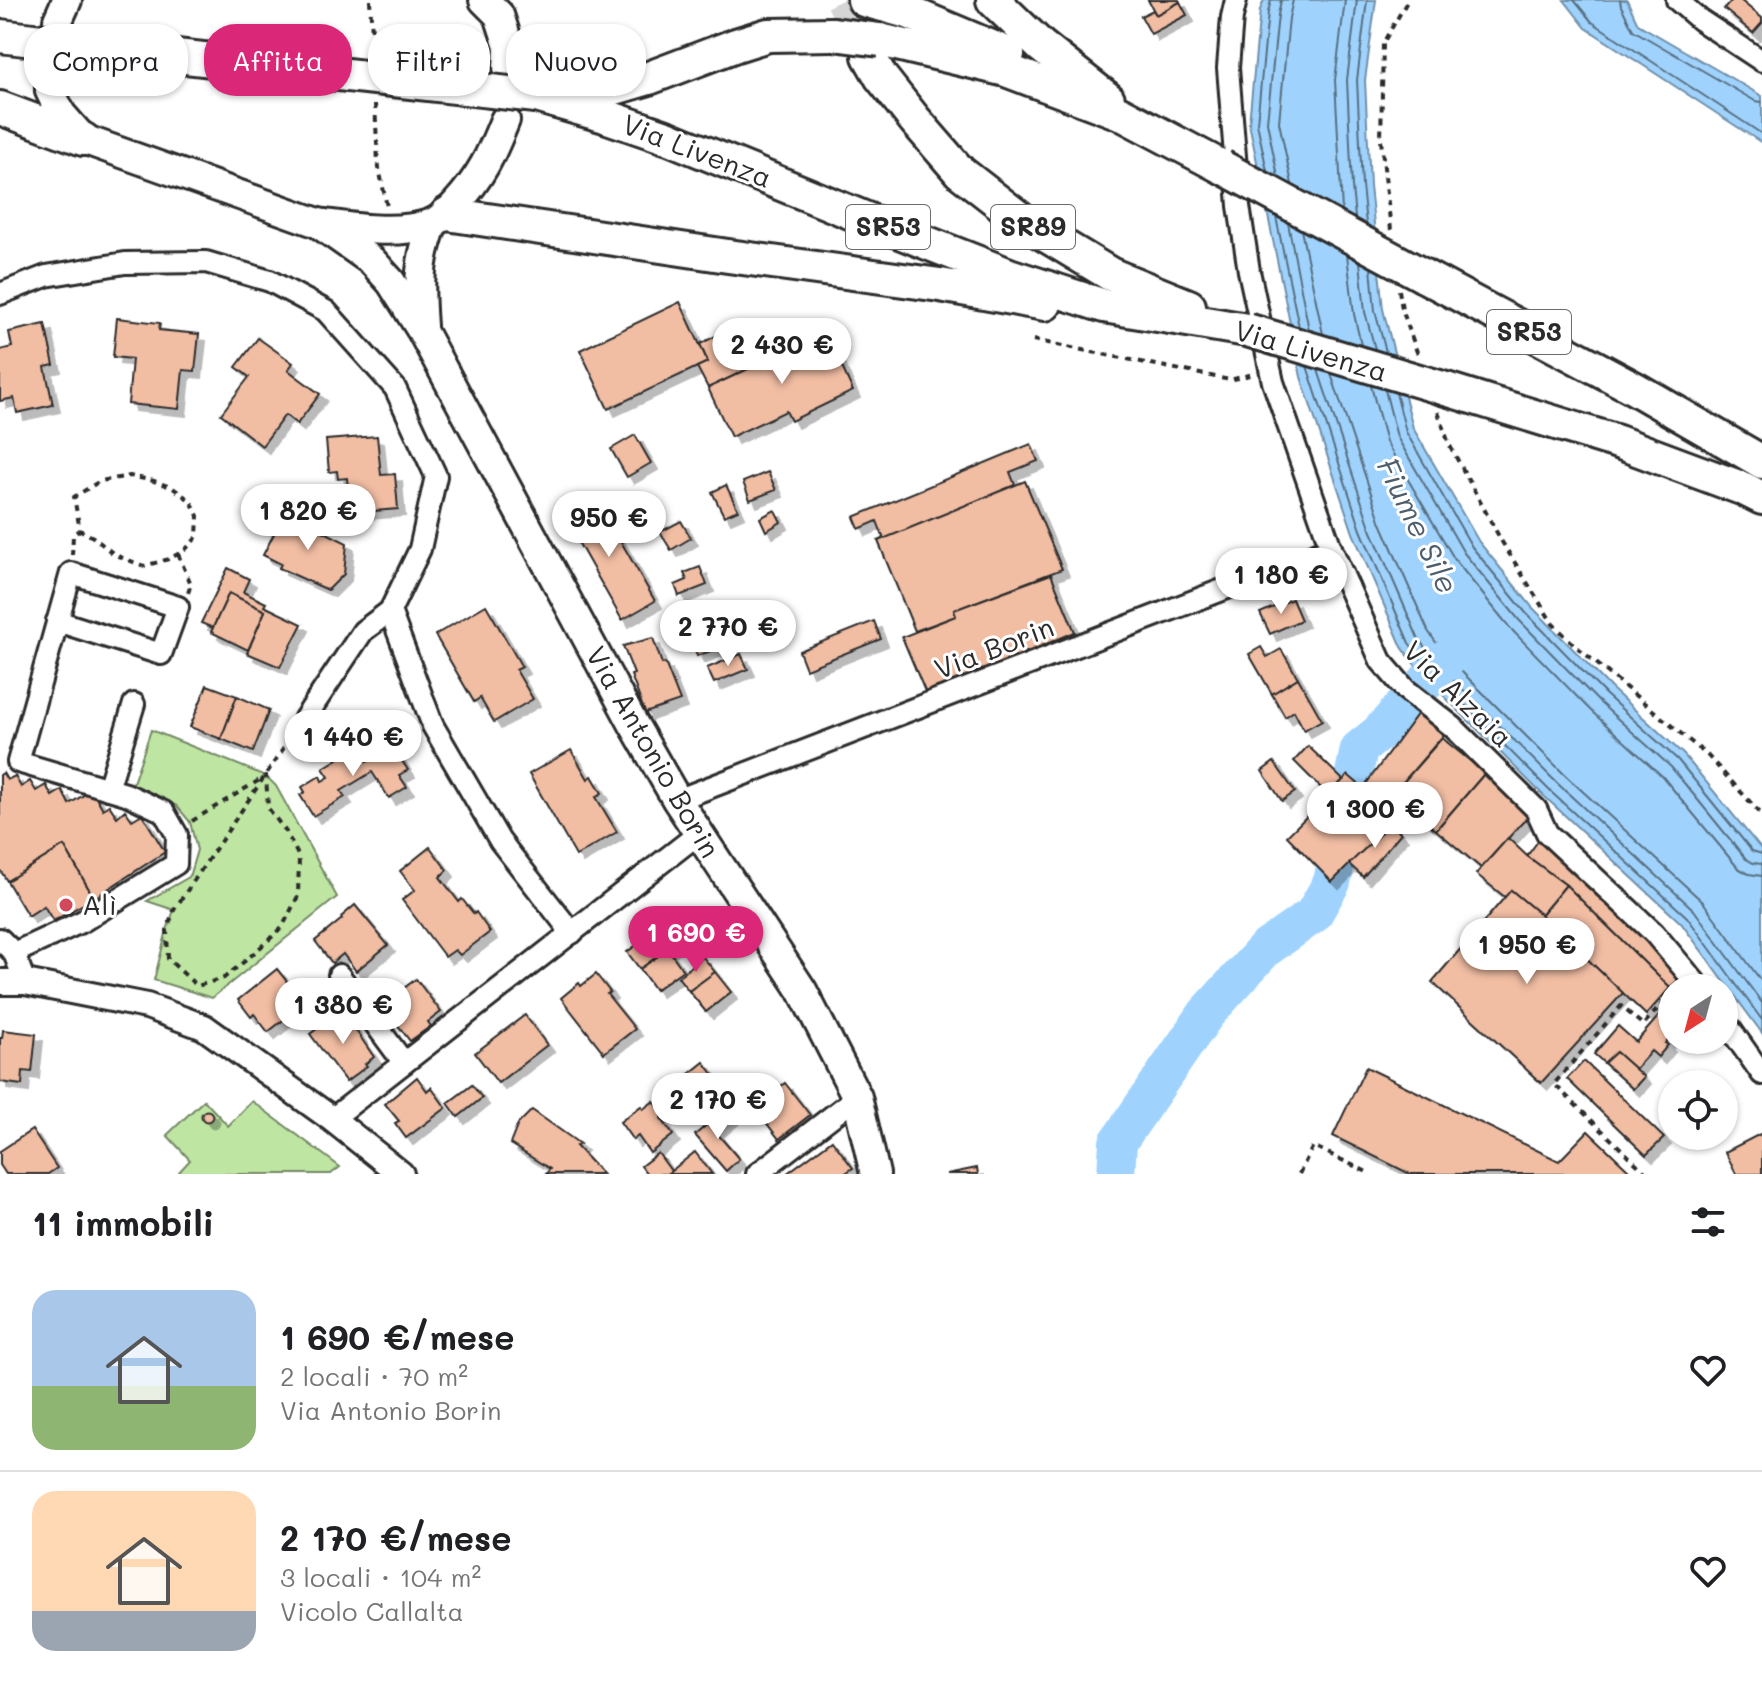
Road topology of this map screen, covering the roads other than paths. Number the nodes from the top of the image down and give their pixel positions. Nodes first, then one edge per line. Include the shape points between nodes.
1 (484, 0) edge
2 (864, 0) edge
3 (993, 0) edge
4 (1236, 0) edge
5 (1677, 0) edge
6 (0, 36) edge
7 (506, 37) edge
8 (874, 48) junction
9 (1762, 61) edge
10 (646, 79) edge
11 (506, 93) edge
12 (52, 96) edge
13 (536, 96) edge
14 (1109, 100) junction
15 (0, 108) edge
16 (505, 120) dead end
17 (1146, 126) junction
18 (83, 139) junction
19 (440, 218) junction
20 (318, 223) junction
21 (0, 294) edge
22 (1104, 306) junction
23 (1247, 330) junction
24 (422, 331) junction
25 (1762, 462) edge
26 (1762, 498) edge
27 (1331, 548) junction
28 (390, 611) junction
29 (57, 621) junction
30 (134, 704) dead end
31 (305, 718) road end
32 (108, 789) junction
33 (677, 800) junction
34 (698, 834) junction
35 (572, 933) junction
36 (7, 946) edge
37 (1688, 974) edge
38 (339, 975) dead end
39 (0, 982) edge
40 (25, 982) junction
41 (1738, 1040) edge
42 (404, 1063) junction
43 (1762, 1074) edge
44 (857, 1097) junction
45 (332, 1119) junction
46 (401, 1174) edge
47 (757, 1174) edge
48 (875, 1174) edge

1 - 7 main road via 499,15
2 - 14 highway via 908,12
3 - 14 highway
4 - 27 street, Via Alzaia via 1228,68 1249,271 1270,370
5 - 9 street
6 - 11 highway, SR53, bridge
8 - 10 highway, Via Livenza / SR53, bridge via 833,34 768,35
8 - 17 highway, Via Livenza / SR53 via 1006,70
8 - 23 highway, SR89 via 881,77 960,172 1027,224 1110,274
12 - 18 main road
13 - 22 highway, Via Livenza / SR53 via 669,138 1009,275
14 - 17 highway
15 - 18 highway
16 - 19 main road via 472,187
17 - 25 highway, Via Livenza / SR53, bridge
18 - 20 main road
19 - 20 main road via 407,229
19 - 22 highway via 940,285 1083,310
19 - 24 main road, Via Antonio Borin via 425,245 420,269
20 - 24 main road, Via Antonio Borin via 372,261
21 - 28 street via 46,276 125,263 206,262 270,281 326,311 395,388 436,476 420,549
22 - 23 highway, Via Livenza / SR53
23 - 26 highway, Via Livenza / SR53, bridge via 1618,442
24 - 33 main road, Via Antonio Borin
27 - 33 street, Via Borin
27 - 37 street, Via Alzaia via 1381,661 1536,809 1547,833 1654,933
28 - 31 street via 363,631
28 - 35 street via 433,726 500,841
29 - 29 street via 71,573 178,607 161,654
29 - 32 street via 18,762
30 - 32 street
32 - 36 street via 164,812 177,835 176,864 83,921
33 - 34 main road, Via Antonio Borin
34 - 35 street
34 - 44 main road, Via Antonio Borin via 802,990
35 - 42 street
36 - 40 street
38 - 42 street
39 - 40 street
40 - 45 street via 147,1006 204,1027
41 - 43 street
42 - 45 street
44 - 47 street
44 - 48 main road, Via Antonio Borin
45 - 46 street

